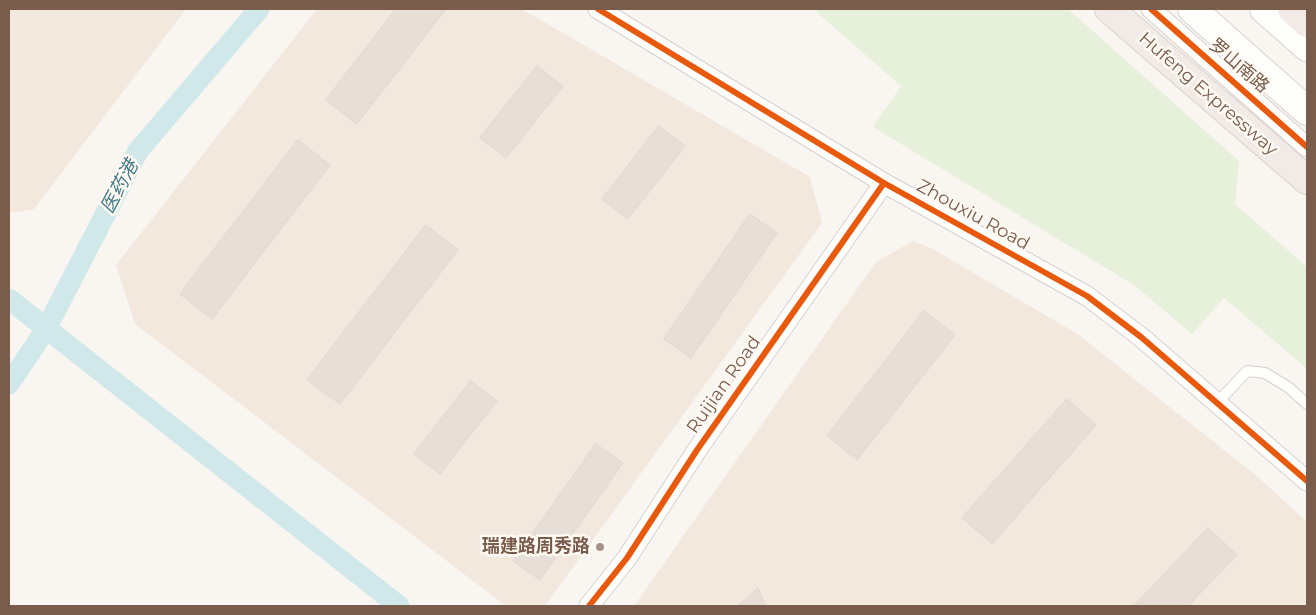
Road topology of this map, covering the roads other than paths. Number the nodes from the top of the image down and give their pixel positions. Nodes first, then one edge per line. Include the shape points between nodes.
1 (598, 9) edge
2 (1109, 9) edge
3 (1151, 9) edge
4 (1192, 9) edge
5 (1264, 9) edge
6 (1292, 9) edge
7 (1307, 23) edge
8 (1307, 47) edge
9 (1307, 111) edge
10 (1307, 147) edge
11 (1307, 180) edge
12 (884, 183) junction
13 (1217, 403) junction
14 (1307, 404) edge
15 (1307, 482) edge
16 (589, 606) edge

1 - 12 street, Zhouxiu Road
2 - 11 highway, Hufeng Expressway
3 - 10 street, 罗山南路
4 - 9 main road
5 - 8 main road
6 - 7 highway
12 - 13 street, Zhouxiu Road via 1087,296 1142,337
12 - 16 street, Ruijian Road via 697,450 627,558
13 - 14 lane via 1247,370 1265,373
13 - 15 street, Zhouxiu Road

